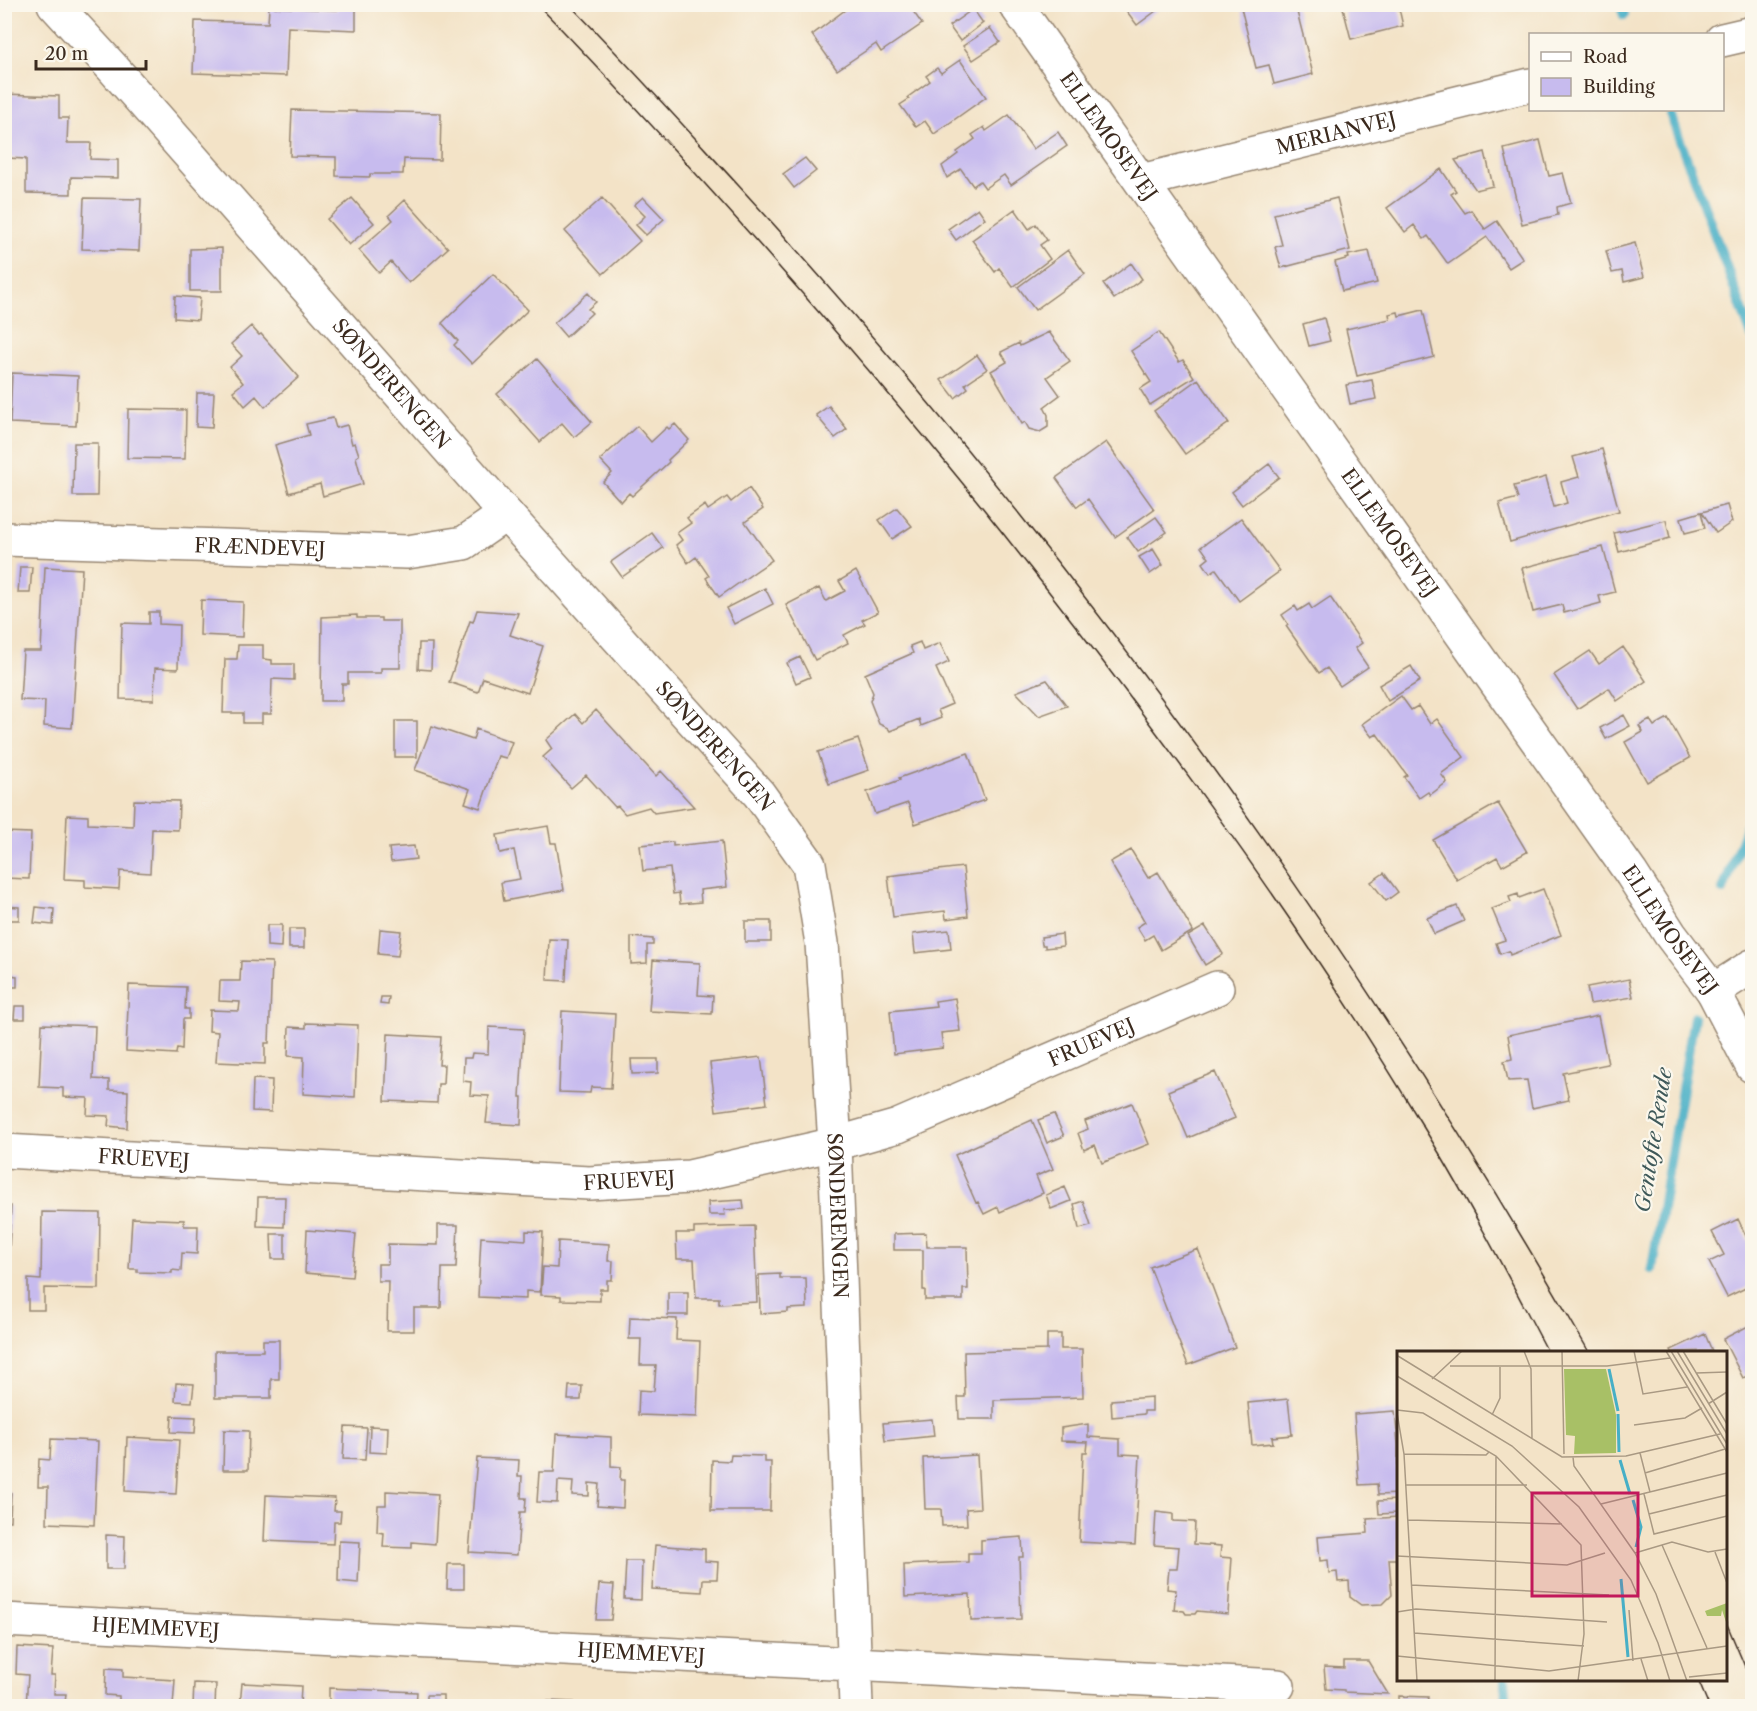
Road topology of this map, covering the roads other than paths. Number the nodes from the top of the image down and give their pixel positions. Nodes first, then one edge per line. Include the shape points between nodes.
1 (54, 4) edge
2 (1015, 4) edge
3 (1752, 33) edge
4 (1724, 40) edge
5 (1529, 86) edge
6 (1140, 181) junction
7 (506, 514) junction
8 (4, 539) edge
9 (1752, 966) edge
10 (1217, 988) dead end
11 (1713, 991) junction
12 (1752, 1066) edge
13 (835, 1144) junction
14 (4, 1151) edge
15 (4, 1620) edge
16 (855, 1664) junction
17 (1278, 1686) dead end
18 (856, 1707) edge

1 - 7 street, SØNDERENGEN
2 - 6 street, ELLEMOSEVEJ
3 - 4 street
5 - 6 street, MERIANVEJ
6 - 11 street, ELLEMOSEVEJ
7 - 8 street, FRÆNDEVEJ via 464,543 407,552
7 - 13 street, SØNDERENGEN via 759,794 809,864 822,944
9 - 11 street
10 - 13 street, FRUEVEJ via 898,1126
11 - 12 street, ELLEMOSEVEJ
13 - 14 street, FRUEVEJ via 689,1177 589,1183
13 - 16 street, SØNDERENGEN
15 - 16 street, HJEMMEVEJ
16 - 17 street, HJEMMEVEJ
16 - 18 street, SØNDERENGEN

